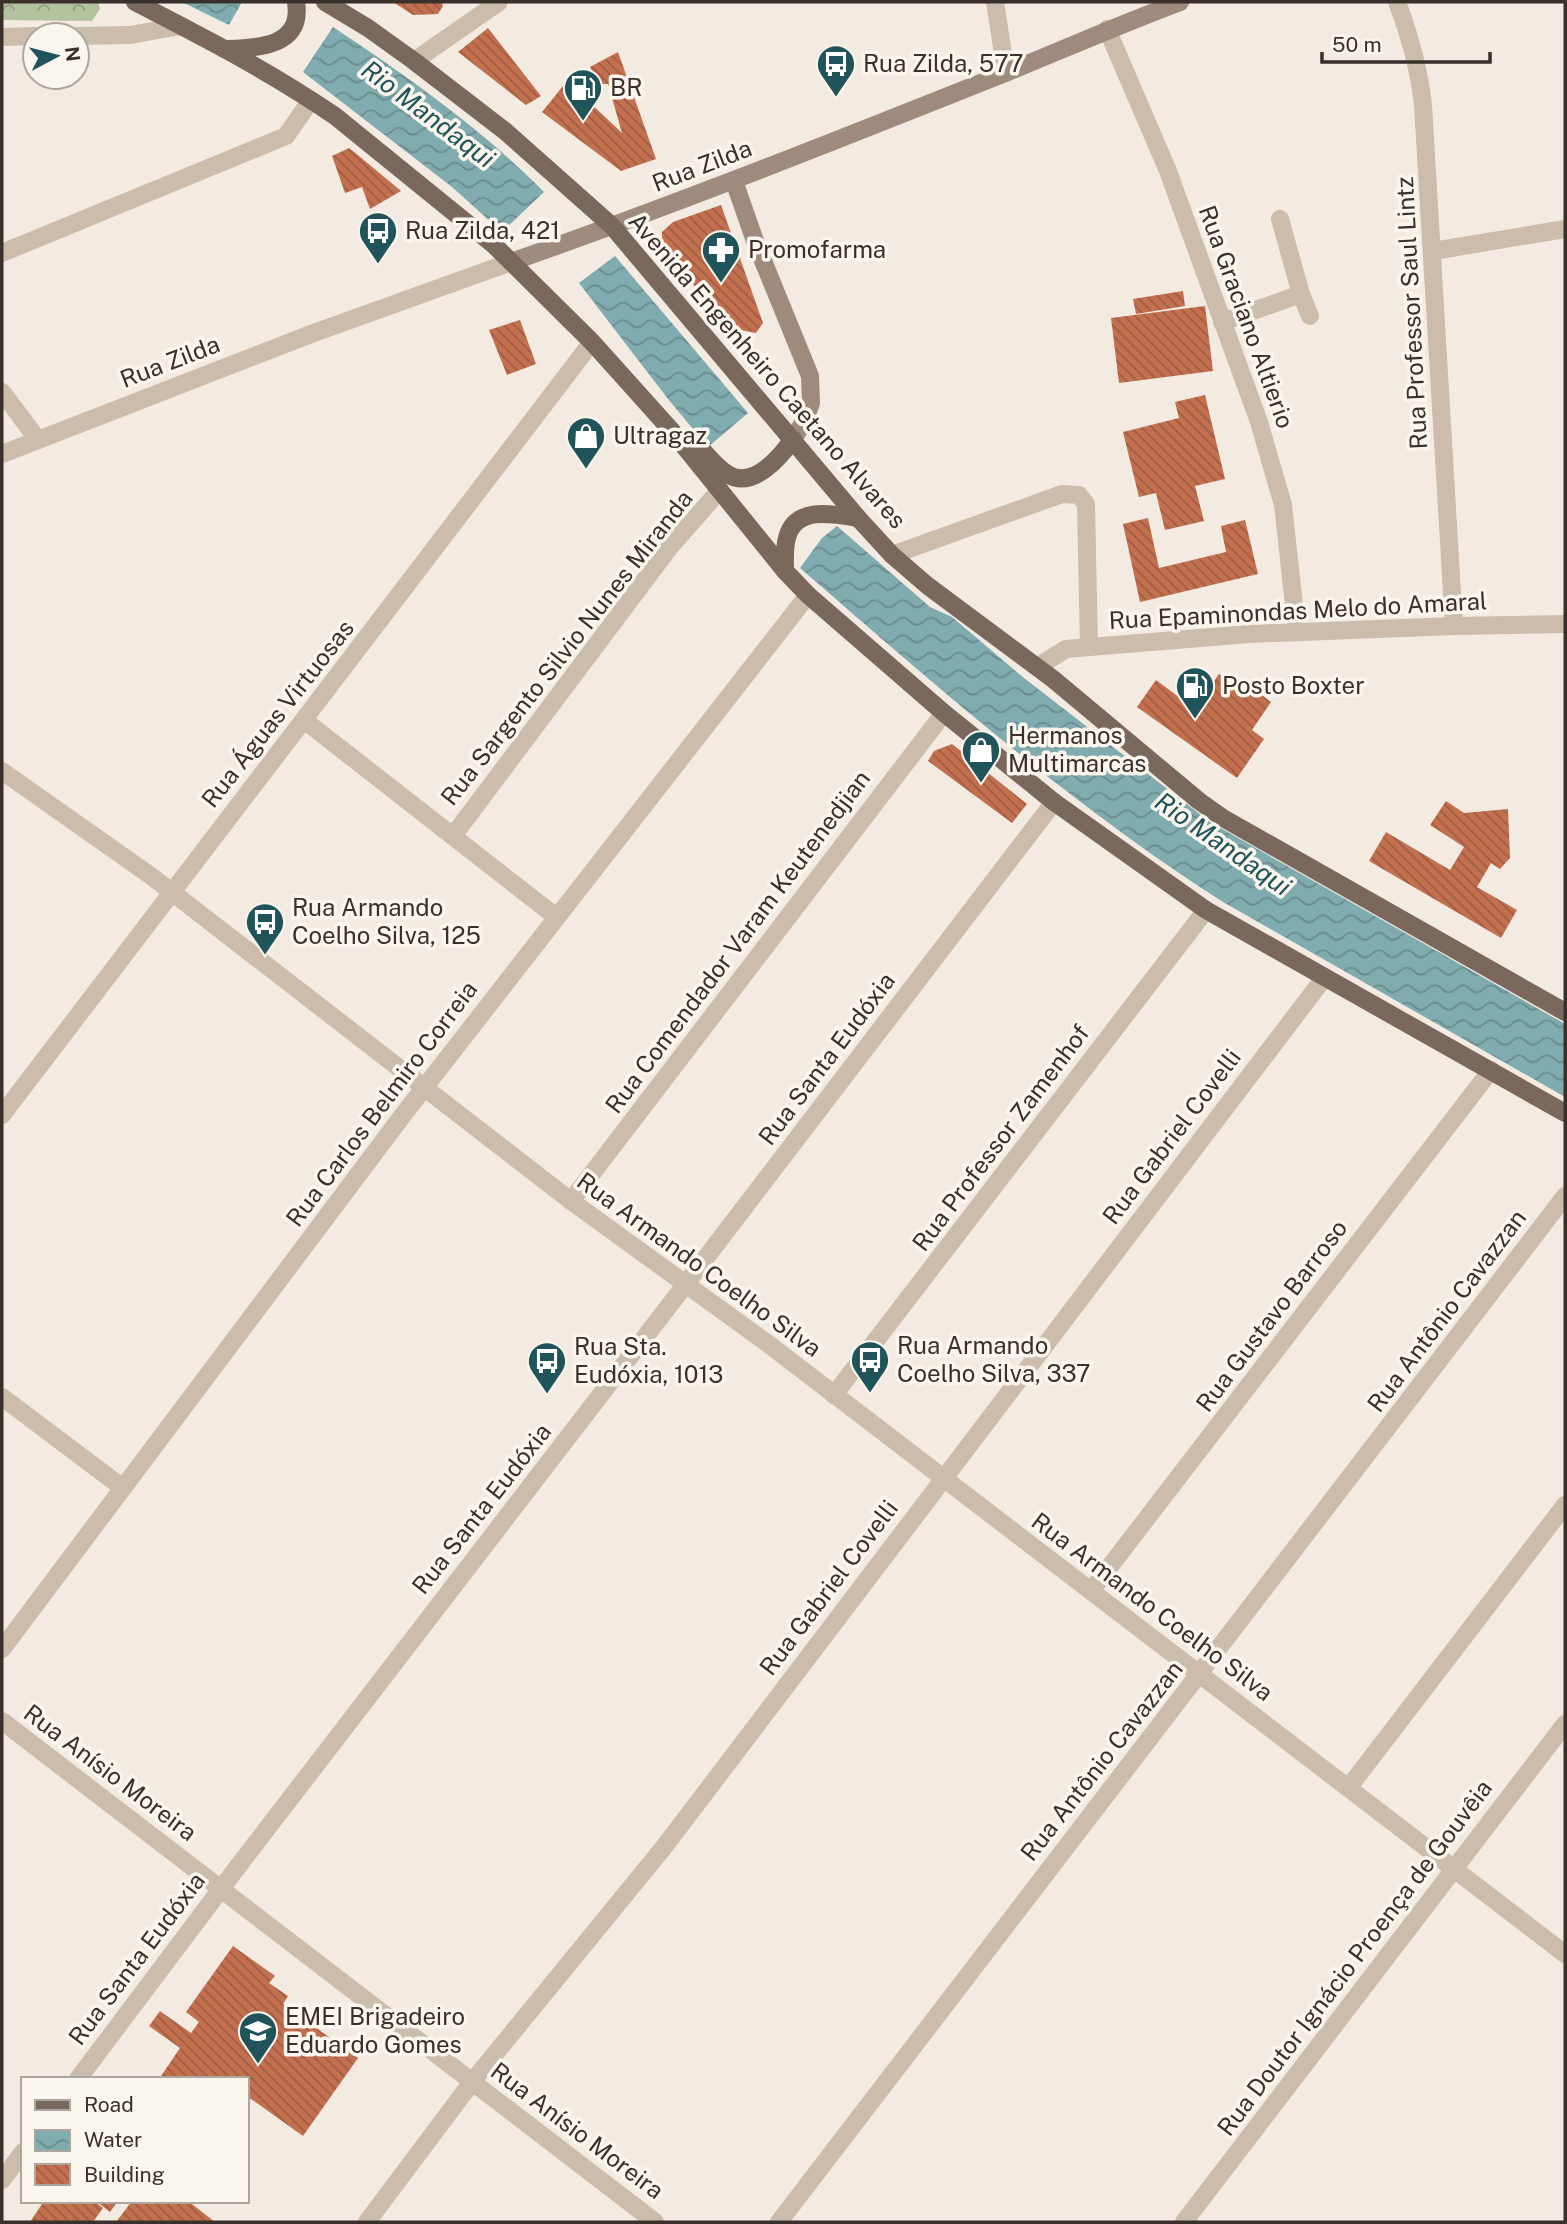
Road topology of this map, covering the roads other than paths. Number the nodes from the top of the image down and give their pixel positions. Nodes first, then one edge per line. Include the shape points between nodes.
1 (135, 2) edge
2 (296, 2) edge
3 (499, 2) edge
4 (995, 2) edge
5 (1181, 2) edge
6 (1397, 2) edge
7 (332, 4) edge
8 (181, 26) junction
9 (1107, 29) junction
10 (21, 36) edge
11 (91, 36) edge
12 (2, 37) edge
13 (227, 49) junction
14 (414, 61) junction
15 (1006, 72) junction
16 (311, 100) junction
17 (734, 181) junction
18 (1280, 219) dead end
19 (612, 226) junction
20 (1565, 229) edge
21 (1433, 251) junction
22 (2, 253) edge
23 (512, 262) junction
24 (1301, 294) junction
25 (1310, 316) dead end
26 (1222, 322) junction
27 (592, 342) junction
28 (2, 392) edge
29 (671, 430) junction
30 (793, 439) junction
31 (38, 440) junction
32 (2, 454) edge
33 (720, 490) junction
34 (858, 518) junction
35 (892, 555) junction
36 (785, 571) junction
37 (808, 595) junction
38 (1565, 624) edge
39 (1454, 626) junction
40 (1297, 632) junction
41 (1089, 647) junction
42 (1037, 667) junction
43 (944, 713) junction
44 (304, 720) junction
45 (2, 771) edge
46 (1054, 802) junction
47 (453, 836) junction
48 (171, 892) junction
49 (1206, 910) junction
50 (555, 916) junction
51 (1324, 978) junction
52 (1565, 1012) edge
53 (1491, 1070) junction
54 (424, 1088) junction
55 (1565, 1113) edge
56 (2, 1115) edge
57 (1565, 1196) edge
58 (571, 1201) junction
59 (685, 1285) junction
60 (834, 1395) junction
61 (2, 1397) edge
62 (943, 1479) junction
63 (122, 1488) junction
64 (1565, 1505) edge
65 (1091, 1591) junction
66 (2, 1649) edge
67 (1199, 1675) junction
68 (2, 1721) edge
69 (1565, 1724) edge
70 (1349, 1787) junction
71 (1455, 1868) junction
72 (221, 1889) junction
73 (1565, 1954) edge
74 (80, 2077) edge
75 (472, 2082) junction
76 (21, 2155) edge
77 (2, 2180) edge
78 (367, 2222) edge
79 (655, 2222) edge
80 (779, 2222) edge
81 (1184, 2222) edge

1 - 8 main road
2 - 13 main road via 297,15 286,36 257,48
3 - 14 street
4 - 15 street
5 - 9 main road, Rua Zilda
6 - 21 street, Rua Professor Saul Lintz via 1419,71
7 - 14 main road, Avenida Engenheiro Caetano Alvares
8 - 11 street
8 - 13 main road
9 - 15 main road, Rua Zilda
9 - 26 street, Rua Graciano Altierio via 1168,171
10 - 12 street
13 - 16 main road
14 - 19 main road, Avenida Engenheiro Caetano Alvares via 505,131
15 - 17 main road, Rua Zilda
16 - 22 street via 286,136
16 - 23 main road
17 - 19 main road, Rua Zilda
17 - 30 main road via 810,376 811,403
18 - 24 street
19 - 23 main road, Rua Zilda
19 - 30 main road, Avenida Engenheiro Caetano Alvares
20 - 21 street
21 - 39 street, Rua Professor Saul Lintz
23 - 27 main road
23 - 31 street, Rua Zilda
24 - 25 street
24 - 26 street
26 - 40 street, Rua Graciano Altierio via 1283,505
27 - 29 main road
27 - 44 street, Rua Águas Virtuosas
28 - 31 street
29 - 30 main road via 688,435 735,478 770,466
29 - 33 main road
30 - 34 main road, Avenida Engenheiro Caetano Alvares
31 - 32 street, Rua Zilda
33 - 36 main road
33 - 47 street, Rua Sargento Silvio Nunes Miranda via 669,548
34 - 35 main road, Avenida Engenheiro Caetano Alvares
34 - 36 main road via 821,513 798,522 787,539
35 - 41 street via 1062,494 1079,495 1086,503
35 - 42 main road, Avenida Engenheiro Caetano Alvares
36 - 37 main road
37 - 43 main road
37 - 50 street, Rua Carlos Belmiro Correia
38 - 39 street, Rua Epaminondas Melo do Amaral
39 - 40 street, Rua Epaminondas Melo do Amaral
40 - 41 street, Rua Epaminondas Melo do Amaral
41 - 42 street, Rua Epaminondas Melo do Amaral via 1066,649
42 - 52 main road, Avenida Engenheiro Caetano Alvares via 1223,818
43 - 46 main road
43 - 58 street, Rua Comendador Varam Keutenedjian
44 - 47 street
44 - 48 street, Rua Águas Virtuosas
45 - 48 street, Rua Armando Coelho Silva
46 - 49 main road
46 - 59 street, Rua Santa Eudóxia
47 - 50 street
48 - 54 street, Rua Armando Coelho Silva
48 - 56 street, Rua Águas Virtuosas
49 - 51 main road
49 - 60 street, Rua Professor Zamenhof
50 - 54 street, Rua Carlos Belmiro Correia
51 - 53 main road
51 - 62 street, Rua Gabriel Covelli
53 - 55 main road
53 - 65 street, Rua Gustavo Barroso
54 - 58 street, Rua Armando Coelho Silva
54 - 63 street, Rua Carlos Belmiro Correia
57 - 67 street, Rua Antônio Cavazzan
58 - 59 street, Rua Armando Coelho Silva
59 - 60 street, Rua Armando Coelho Silva
59 - 72 street, Rua Santa Eudóxia
60 - 62 street, Rua Armando Coelho Silva
61 - 63 street
62 - 65 street, Rua Armando Coelho Silva
62 - 75 street, Rua Gabriel Covelli via 664,1847
63 - 66 street, Rua Carlos Belmiro Correia
64 - 70 street
65 - 67 street, Rua Armando Coelho Silva
67 - 70 street, Rua Armando Coelho Silva
67 - 80 street, Rua Antônio Cavazzan
68 - 72 street, Rua Anísio Moreira
69 - 71 street, Rua Doutor Ignácio Proença de Gouvêia
70 - 71 street, Rua Armando Coelho Silva
71 - 73 street, Rua Armando Coelho Silva
71 - 81 street, Rua Doutor Ignácio Proença de Gouvêia
72 - 74 street, Rua Santa Eudóxia
72 - 75 street, Rua Anísio Moreira
75 - 78 street, Rua Gabriel Covelli
75 - 79 street, Rua Anísio Moreira
76 - 77 street

